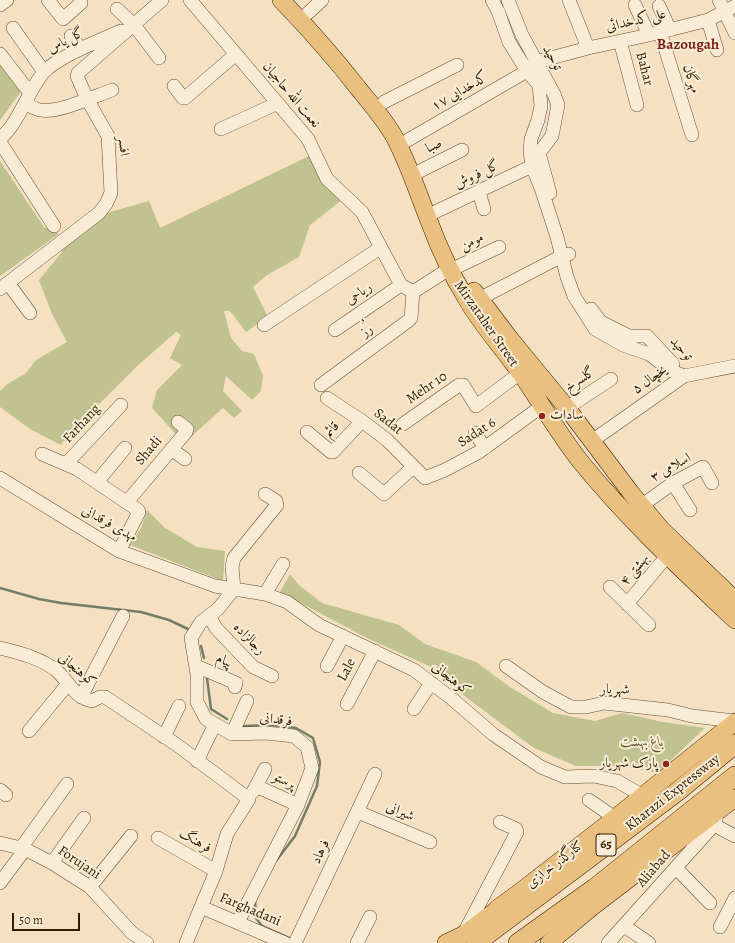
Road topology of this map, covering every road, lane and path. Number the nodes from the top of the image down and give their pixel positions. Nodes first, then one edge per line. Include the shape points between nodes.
1 (7, 0) edge
2 (48, 0) edge
3 (162, 0) edge
4 (190, 0) edge
5 (281, 0) edge
6 (296, 0) edge
7 (322, 0) edge
8 (492, 0) edge
9 (508, 0) edge
10 (569, 0) edge
11 (81, 3) dead end
12 (0, 5) edge
13 (635, 5) dead end
14 (659, 6) dead end
15 (726, 6) edge
16 (117, 9) dead end
17 (308, 13) junction
18 (708, 20) junction
19 (134, 25) junction
20 (13, 28) dead end
21 (659, 32) junction
22 (735, 33) edge
23 (71, 36) dead end
24 (620, 41) junction
25 (588, 48) junction
26 (81, 49) junction
27 (717, 50) dead end
28 (0, 54) edge
29 (236, 54) junction
30 (159, 58) dead end
31 (457, 65) dead end
32 (532, 66) junction
33 (44, 72) junction
34 (174, 86) dead end
35 (112, 90) dead end
36 (27, 98) junction
37 (87, 99) junction
38 (384, 102) junction
39 (278, 103) junction
40 (637, 105) dead end
41 (221, 129) dead end
42 (692, 135) dead end
43 (408, 140) junction
44 (0, 141) edge
45 (462, 150) dead end
46 (537, 165) junction
47 (420, 171) junction
48 (479, 192) junction
49 (484, 209) dead end
50 (435, 212) junction
51 (54, 226) dead end
52 (499, 247) dead end
53 (380, 248) junction
54 (566, 255) junction
55 (454, 268) junction
56 (401, 285) junction
57 (4, 286) edge
58 (413, 292) junction
59 (479, 299) junction
60 (30, 313) dead end
61 (264, 325) dead end
62 (335, 330) dead end
63 (735, 366) edge
64 (520, 373) junction
65 (684, 376) junction
66 (611, 379) dead end
67 (321, 385) dead end
68 (327, 398) dead end
69 (121, 405) dead end
70 (542, 406) junction
71 (567, 408) junction
72 (362, 421) junction
73 (551, 421) junction
74 (178, 422) dead end
75 (403, 424) dead end
76 (307, 432) dead end
77 (475, 433) dead end
78 (592, 441) junction
79 (125, 448) dead end
80 (485, 448) junction
81 (171, 449) junction
82 (42, 454) dead end
83 (185, 459) dead end
84 (66, 464) junction
85 (413, 467) junction
86 (359, 473) dead end
87 (0, 478) edge
88 (424, 478) joint
89 (97, 482) junction
90 (625, 483) junction
91 (673, 483) junction
92 (712, 483) dead end
93 (265, 494) dead end
94 (610, 497) junction
95 (127, 502) junction
96 (642, 506) junction
97 (690, 510) dead end
98 (119, 551) junction
99 (667, 556) junction
100 (283, 564) dead end
101 (610, 587) dead end
102 (234, 589) junction
103 (265, 594) junction
104 (735, 600) edge
105 (627, 604) junction
106 (123, 616) dead end
107 (209, 616) junction
108 (735, 620) edge
109 (649, 625) dead end
110 (343, 636) junction
111 (0, 648) edge
112 (375, 651) junction
113 (196, 666) junction
114 (327, 666) dead end
115 (506, 666) dead end
116 (272, 676) dead end
117 (432, 683) junction
118 (67, 685) junction
119 (234, 687) dead end
120 (81, 697) junction
121 (247, 701) dead end
122 (347, 704) dead end
123 (180, 706) dead end
124 (414, 709) dead end
125 (215, 724) junction
126 (29, 731) dead end
127 (734, 731) edge
128 (232, 734) junction
129 (164, 737) junction
130 (197, 761) junction
131 (265, 769) dead end
132 (375, 774) dead end
133 (735, 776) edge
134 (67, 784) dead end
135 (256, 786) junction
136 (643, 796) junction
137 (735, 798) edge
138 (249, 799) junction
139 (589, 800) dead end
140 (298, 805) junction
141 (358, 812) junction
142 (84, 818) dead end
143 (615, 818) junction
144 (716, 818) junction
145 (500, 822) dead end
146 (131, 836) dead end
147 (735, 836) edge
148 (158, 838) dead end
149 (430, 842) dead end
150 (0, 843) edge
151 (23, 848) junction
152 (52, 863) junction
153 (676, 868) junction
154 (216, 871) junction
155 (0, 883) edge
156 (90, 887) junction
157 (595, 888) junction
158 (734, 901) edge
159 (710, 903) dead end
160 (201, 907) junction
161 (498, 909) junction
162 (370, 917) dead end
163 (238, 922) junction
164 (624, 926) junction
165 (720, 927) dead end
166 (463, 940) edge
167 (147, 943) edge
168 (186, 943) edge
169 (286, 943) edge
170 (295, 943) edge
171 (357, 943) edge
172 (446, 943) edge
173 (518, 943) edge
174 (534, 943) edge
175 (549, 943) edge
176 (608, 943) edge
177 (649, 943) edge

1 - 12 street
2 - 11 street via 63,19
3 - 19 street, افسر
4 - 29 street, نعمت الله حاجیان
5 - 55 main road, Mirzataher Street via 301,20 386,122 406,162 429,223
6 - 17 main road, Mirzataher Street
7 - 17 street
8 - 32 street, توحید via 509,42
9 - 32 street, توحید
10 - 25 street
13 - 21 street
14 - 21 street
15 - 18 street, علی کدخدائی
15 - 22 street
16 - 19 street
17 - 38 main road, Mirzataher Street
18 - 21 street, علی کدخدائی
18 - 27 street
19 - 26 street, گل یاس
19 - 30 street
19 - 37 street, افسر via 78,73
20 - 33 street
21 - 24 street, علی کدخدائی
21 - 42 street, مهرگان
23 - 26 street
24 - 25 street, علی کدخدائی
24 - 40 street, Bahar
25 - 32 street, علی کدخدائی
26 - 33 street, گل یاس
28 - 36 street
29 - 34 street via 185,98
29 - 39 street, نعمت الله حاجیان
31 - 38 street
32 - 43 street, کدخدایی ۱۷
32 - 46 street, توحید via 539,85 542,106 531,138 530,151
32 - 46 street, توحید via 554,94 558,106 552,136 539,153
33 - 36 street, گل یاس
35 - 37 street
36 - 37 street via 40,110 69,106
36 - 44 street, گل یاس
37 - 57 street, افسر via 108,136 111,193 99,213
38 - 43 main road, Mirzataher Street via 394,114
39 - 41 street
39 - 53 street, نعمت الله حاجیان via 308,138 327,179 362,212
43 - 47 main road, Mirzataher Street
44 - 51 street
45 - 47 street, صبا
46 - 48 street, گل فروش
46 - 54 street, توحید via 541,188 557,237
47 - 50 main road, Mirzataher Street
48 - 49 street
48 - 50 street, گل فروش
50 - 55 main road, Mirzataher Street
52 - 55 street, مومن
53 - 56 street, نعمت الله حاجیان
53 - 61 street
54 - 59 street
54 - 65 street, توحید via 574,296 598,325 626,341 647,336
55 - 58 street, مومن
55 - 59 main road, Mirzataher Street
55 - 64 main road, Mirzataher Street via 467,300
56 - 58 street
56 - 62 street, ریاحی
57 - 60 street
58 - 67 street, رُز via 411,318
59 - 71 main road, Mirzataher Street
63 - 65 street, یخچال ۵
64 - 70 main road, Mirzataher Street
64 - 75 street, Mehr 10 via 476,406 461,384
65 - 78 street, یخچال ۵
66 - 71 street, گلسرخ
68 - 72 street, Sadat
69 - 84 street, Farhang
70 - 73 main road, Mirzataher Street
70 - 80 street, Sadat 6
71 - 73 main road via 558,411
71 - 78 main road, Mirzataher Street
72 - 76 street, قائم via 333,452
72 - 85 street, Sadat via 387,440
73 - 94 main road, Mirzataher Street
74 - 81 street, Shadi via 187,430
77 - 80 street
78 - 90 main road, Mirzataher Street
79 - 89 street
80 - 88 street, Sadat 6 via 445,470
81 - 83 street
81 - 95 street, Shadi
82 - 84 street
84 - 89 street
85 - 86 street via 384,494
85 - 88 street, Sadat
87 - 98 street, مهدی فرقدانی
89 - 95 street
90 - 94 main road via 622,491
90 - 96 main road, Mirzataher Street
91 - 92 street, اسلامی ۳ via 703,467
91 - 96 street, اسلامی ۳
91 - 97 street
93 - 102 street via 276,501 277,505 234,558
94 - 99 main road, Mirzataher Street
95 - 98 street via 139,512
96 - 104 main road, Mirzataher Street via 682,551
98 - 102 street, مهدی فرقدانی via 215,586
99 - 105 street, بهشتی ۴
99 - 108 main road, Mirzataher Street
100 - 103 street
101 - 105 street
102 - 103 street, کوهنجانی
102 - 107 street
103 - 110 street, کوهنجانی via 287,602 319,625
105 - 109 street
106 - 120 street
107 - 113 street via 201,622 192,638
107 - 116 street, رجالزاده via 216,628 252,667
110 - 112 street, کوهنجانی
110 - 114 street
111 - 118 street, کوهنجانی via 40,660 56,670
112 - 117 street, کوهنجانی via 414,670
112 - 122 street, Lale
113 - 119 street, پیام via 236,683
113 - 125 street via 197,702 206,719
115 - 127 street, شهریار via 543,692 571,707 604,703 668,710
117 - 124 street
117 - 136 street, کوهنجانی via 494,735 541,766 565,777 594,776 617,781
118 - 120 street, کوهنجانی
118 - 126 street
120 - 129 street, کوهنجانی via 92,701 105,697
121 - 128 street
123 - 129 street
125 - 128 street
125 - 130 street
127 - 136 main road, کنارگذر خرازی
127 - 161 highway via 715,754
127 - 166 highway, Kharazi Expressway / 65 via 678,791
128 - 140 street, فرقدانی via 266,733 294,736 307,747 312,768
129 - 130 street, کوهنجانی
130 - 138 street, کوهنجانی
131 - 135 street
132 - 141 street, فرهاد
133 - 157 highway, Kharazi Expressway / 65
134 - 151 street
135 - 138 street
135 - 140 street, پرستو
136 - 143 main road, کنارگذر خرازی
137 - 144 main road
138 - 154 street via 227,834
139 - 143 street
140 - 163 street, فرقدانی
141 - 149 street, شیرانی
141 - 170 street, فرهاد
142 - 152 street
143 - 161 main road, کنارگذر خرازی
144 - 147 street
144 - 153 street, Aliabad
144 - 175 main road via 592,907
145 - 166 street via 516,829 517,832
146 - 156 street
148 - 154 street, فرهنگ
150 - 151 street, Forujani
151 - 152 street, Forujani
151 - 155 street
152 - 156 street, Forujani
153 - 159 street
153 - 164 street, Aliabad
154 - 160 street
156 - 167 street, Forujani via 132,933
157 - 173 highway, Kharazi Expressway / 65
157 - 174 highway
158 - 165 street
160 - 163 street, Farghadani
160 - 168 street
161 - 166 main road, کنارگذر خرازی
162 - 171 street
163 - 169 street, Farghadani
164 - 176 street, Aliabad
164 - 177 street
166 - 172 main road, کنارگذر خرازی

